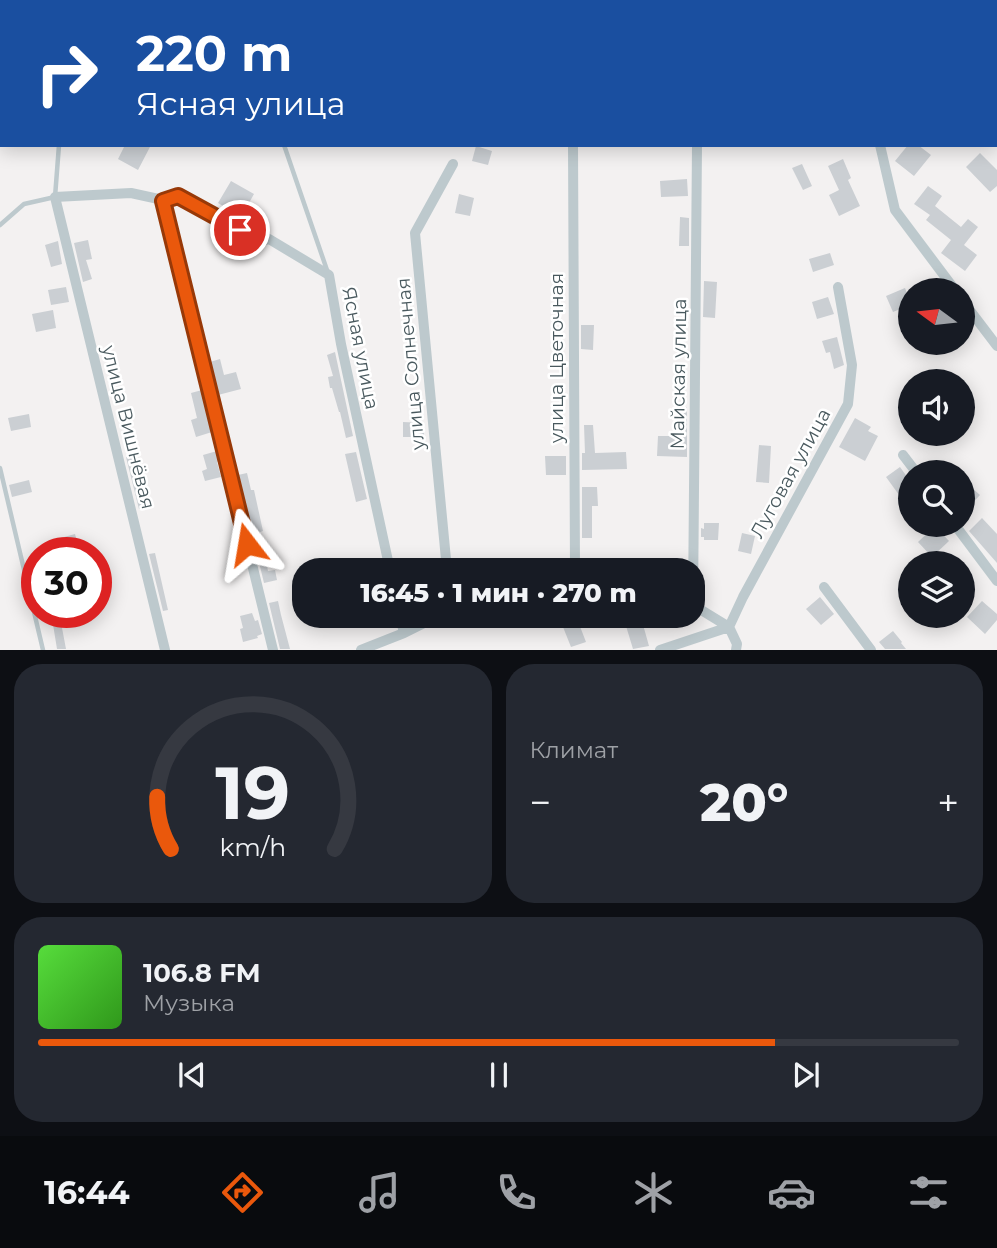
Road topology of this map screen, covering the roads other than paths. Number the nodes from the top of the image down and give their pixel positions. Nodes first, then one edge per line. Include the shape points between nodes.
1 (59, 147) edge
2 (285, 147) edge
3 (573, 147) edge
4 (697, 147) edge
5 (880, 147) edge
6 (453, 164) dead end
7 (55, 197) junction
8 (163, 201) junction
9 (0, 225) edge
10 (329, 275) junction
11 (946, 278) edge
12 (838, 287) dead end
13 (975, 317) edge
14 (997, 346) edge
15 (903, 455) dead end
16 (907, 460) edge
17 (0, 468) edge
18 (965, 537) edge
19 (387, 558) edge
20 (446, 558) edge
21 (575, 558) edge
22 (693, 558) edge
23 (997, 580) edge
24 (824, 587) dead end
25 (705, 612) edge
26 (729, 627) junction
27 (403, 628) edge
28 (414, 628) edge
29 (404, 633) junction
30 (43, 649) edge
31 (165, 649) edge
32 (273, 649) edge
33 (361, 649) edge
34 (660, 649) edge
35 (736, 649) edge
36 (871, 649) edge

1 - 7 lane
2 - 10 lane
3 - 21 street, улица Цветочная
4 - 22 street, Майская улица
5 - 11 street via 895,210
6 - 20 street, улица Солнечная via 415,233
7 - 8 street, Ясная улица via 131,193
7 - 9 lane via 24,204
7 - 31 street, улица Вишнёвая
8 - 10 street, Ясная улица via 178,196 260,241 269,239
8 - 32 street
10 - 19 street, Ясная улица
12 - 26 street, Луговая улица via 852,365 848,404
13 - 14 street
15 - 16 street
17 - 30 lane
18 - 23 street
24 - 36 street
25 - 26 street
26 - 34 street
26 - 35 street
27 - 29 street
28 - 29 street
29 - 33 street

